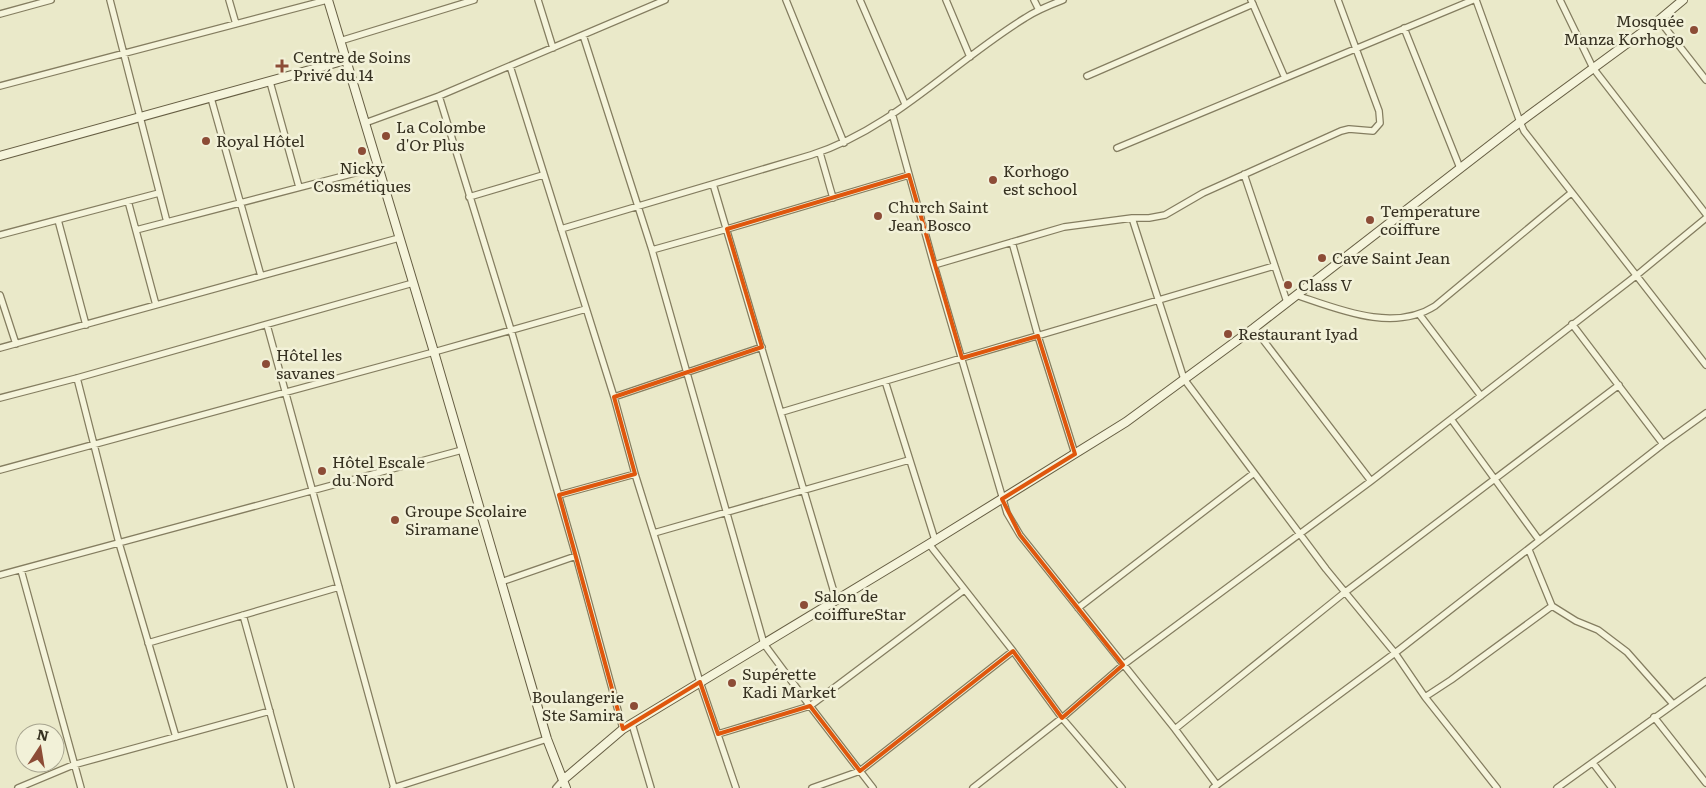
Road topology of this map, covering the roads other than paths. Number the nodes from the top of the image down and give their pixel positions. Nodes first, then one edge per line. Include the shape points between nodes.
1 (51, 0) edge
2 (110, 0) edge
3 (230, 0) edge
4 (327, 0) edge
5 (474, 0) edge
6 (538, 0) edge
7 (665, 0) edge
8 (786, 0) edge
9 (860, 0) edge
10 (946, 0) edge
11 (1034, 0) edge
12 (1063, 0) edge
13 (1338, 0) edge
14 (1475, 0) edge
15 (1560, 0) edge
16 (1682, 0) edge
17 (42, 1) edge
18 (1252, 2) edge
19 (1039, 10) junction
20 (0, 14) edge
21 (1658, 20) junction
22 (236, 24) junction
23 (1404, 28) junction
24 (583, 35) junction
25 (340, 41) junction
26 (553, 48) junction
27 (1357, 48) junction
28 (123, 53) junction
29 (970, 57) junction
30 (346, 60) junction
31 (510, 66) junction
32 (1593, 68) junction
33 (1087, 76) dead end
34 (1285, 78) junction
35 (1706, 80) edge
36 (270, 82) junction
37 (0, 86) edge
38 (439, 96) junction
39 (211, 98) junction
40 (905, 104) junction
41 (892, 113) junction
42 (141, 118) junction
43 (1520, 122) junction
44 (365, 123) junction
45 (844, 144) junction
46 (1117, 148) dead end
47 (820, 152) junction
48 (0, 156) edge
49 (378, 167) junction
50 (1460, 168) junction
51 (1244, 174) junction
52 (909, 175) junction
53 (543, 176) junction
54 (713, 184) junction
55 (299, 187) junction
56 (159, 193) junction
57 (1572, 193) junction
58 (469, 197) junction
59 (832, 198) junction
60 (128, 201) junction
61 (241, 202) junction
62 (638, 206) junction
63 (1706, 214) edge
64 (1132, 218) junction
65 (1706, 218) edge
66 (58, 220) junction
67 (167, 222) junction
68 (561, 229) junction
69 (727, 229) junction
70 (136, 230) junction
71 (0, 234) edge
72 (400, 238) junction
73 (1012, 242) junction
74 (652, 250) junction
75 (934, 265) junction
76 (1274, 266) junction
77 (1636, 274) junction
78 (261, 276) junction
79 (413, 283) junction
80 (0, 295) edge
81 (1296, 295) junction
82 (1158, 300) junction
83 (1287, 302) junction
84 (156, 305) junction
85 (586, 309) junction
86 (1419, 314) junction
87 (1572, 324) junction
88 (86, 325) junction
89 (267, 325) junction
90 (1254, 328) junction
91 (511, 330) junction
92 (1038, 336) junction
93 (16, 344) junction
94 (762, 347) junction
95 (0, 348) edge
96 (434, 352) junction
97 (962, 358) junction
98 (1706, 365) edge
99 (687, 372) junction
100 (78, 378) junction
101 (1184, 379) junction
102 (885, 381) junction
103 (1619, 385) junction
104 (285, 392) junction
105 (1480, 396) junction
106 (614, 397) junction
107 (0, 398) edge
108 (782, 412) junction
109 (1706, 413) edge
110 (1451, 420) junction
111 (94, 444) junction
112 (1664, 444) junction
113 (462, 450) junction
114 (1075, 454) junction
115 (909, 460) junction
116 (0, 470) edge
117 (1254, 473) junction
118 (635, 474) junction
119 (1496, 479) junction
120 (1371, 481) junction
121 (804, 490) junction
122 (312, 491) junction
123 (559, 495) junction
124 (1002, 499) junction
125 (726, 512) junction
126 (654, 533) junction
127 (1300, 535) junction
128 (1540, 540) junction
129 (932, 542) junction
130 (119, 543) junction
131 (1529, 550) junction
132 (576, 556) junction
133 (21, 570) junction
134 (0, 575) edge
135 (501, 582) junction
136 (339, 587) junction
137 (964, 590) junction
138 (1344, 593) junction
139 (836, 600) junction
140 (1552, 606) junction
141 (1078, 608) junction
142 (243, 615) junction
143 (148, 643) junction
144 (764, 644) junction
145 (1013, 651) junction
146 (1395, 653) junction
147 (1123, 665) junction
148 (1706, 681) edge
149 (700, 682) junction
150 (1425, 697) junction
151 (1673, 704) junction
152 (810, 706) junction
153 (270, 711) junction
154 (1654, 717) junction
155 (1062, 718) junction
156 (632, 724) junction
157 (624, 729) junction
158 (1176, 729) junction
159 (718, 734) junction
160 (176, 737) junction
161 (547, 739) junction
162 (1593, 763) junction
163 (73, 765) junction
164 (860, 771) junction
165 (563, 780) junction
166 (1706, 783) edge
167 (1215, 786) edge
168 (18, 788) edge
169 (81, 788) edge
170 (291, 788) edge
171 (394, 788) edge
172 (556, 788) edge
173 (566, 788) edge
174 (651, 788) edge
175 (736, 788) edge
176 (812, 788) edge
177 (873, 788) edge
178 (974, 788) edge
179 (1122, 788) edge
180 (1497, 788) edge
181 (1557, 788) edge
182 (1612, 788) edge

1 - 17 street
2 - 28 street
3 - 22 street
4 - 22 street
4 - 25 street
5 - 25 street
6 - 26 street
7 - 24 street
8 - 45 street
9 - 40 street
10 - 29 street
11 - 19 street
12 - 19 street
13 - 27 street
14 - 23 street
14 - 43 street
15 - 32 street
16 - 21 street
17 - 20 street
18 - 33 street
18 - 34 street
19 - 29 street
21 - 32 street
21 - 35 street
22 - 28 street
23 - 27 street
23 - 50 street
24 - 26 street
24 - 62 street
25 - 30 street
26 - 31 street
27 - 34 street
27 - 51 street via 1380,111 1377,127 1373,131 1341,131
28 - 37 street
28 - 42 street
29 - 40 street
30 - 36 street
30 - 44 street
31 - 38 street
31 - 53 street
32 - 43 street
32 - 63 street
34 - 46 street
36 - 39 street
36 - 55 street
38 - 44 street
38 - 58 street
39 - 42 street
39 - 61 street
40 - 41 street
41 - 45 street
41 - 52 street
42 - 48 street
42 - 56 street
43 - 50 street
43 - 57 street
44 - 49 street
45 - 47 street
47 - 54 street
47 - 59 street
49 - 55 street
49 - 72 street
50 - 81 street
51 - 64 street via 1165,215
51 - 76 street
52 - 59 street
52 - 75 street
53 - 58 street
53 - 68 street
54 - 62 street
54 - 69 street
55 - 61 street
56 - 60 street
56 - 67 street
57 - 77 street
57 - 86 street via 1435,306
58 - 91 street
59 - 69 street
60 - 66 street
60 - 70 street
61 - 67 street
61 - 78 street
62 - 68 street
62 - 74 street
64 - 73 street via 1064,227
64 - 82 street
65 - 77 street
66 - 71 street
66 - 88 street
67 - 70 street
68 - 85 street
69 - 74 street
69 - 94 street
70 - 84 street
72 - 78 street
72 - 79 street
73 - 75 street
73 - 92 street
74 - 99 street
75 - 97 street
76 - 82 street
76 - 83 street
77 - 87 street
77 - 98 street
78 - 84 street
79 - 89 street
79 - 96 street
80 - 93 street
81 - 83 street
81 - 86 street via 1360,314 1396,318
82 - 92 street
82 - 101 street
83 - 90 street
84 - 88 street
85 - 91 street
85 - 106 street
86 - 105 street
87 - 103 street
87 - 105 street
88 - 93 street
89 - 100 street
89 - 104 street
90 - 101 street
90 - 120 street
91 - 96 street
91 - 123 street
92 - 97 street
92 - 114 street
93 - 95 street
94 - 99 street
94 - 108 street
96 - 104 street
96 - 113 street
97 - 102 street
97 - 124 street
99 - 106 street
99 - 125 street
100 - 107 street
100 - 111 street
101 - 114 street via 1126,422
101 - 117 street
102 - 108 street
102 - 115 street
103 - 112 street
103 - 119 street
104 - 111 street
104 - 122 street
105 - 110 street
106 - 118 street
108 - 121 street
109 - 112 street
110 - 119 street
110 - 120 street
111 - 116 street
111 - 130 street
112 - 128 street
113 - 122 street
113 - 135 street
114 - 124 street
115 - 121 street
115 - 129 street
117 - 127 street
117 - 141 street
118 - 123 street
118 - 126 street
119 - 128 street
119 - 138 street
120 - 127 street
121 - 125 street
121 - 139 street
122 - 130 street
122 - 136 street
123 - 132 street
124 - 129 street
124 - 141 street via 1020,535
125 - 126 street
125 - 144 street
126 - 149 street
127 - 138 street
127 - 147 street
128 - 131 street
129 - 137 street
129 - 139 street
130 - 133 street
130 - 143 street
131 - 140 street
131 - 146 street
132 - 135 street
132 - 157 street
133 - 134 street
133 - 163 street
135 - 161 street
136 - 142 street
136 - 171 street
137 - 145 street
137 - 152 street
138 - 146 street
138 - 158 street
139 - 144 street
140 - 150 street
140 - 151 street via 1598,630 1627,652
141 - 147 street
142 - 143 street
142 - 153 street
143 - 160 street
144 - 149 street
144 - 152 street
145 - 155 street
145 - 164 street
146 - 150 street
146 - 167 street
147 - 155 street
147 - 158 street
148 - 151 street
149 - 156 street
149 - 159 street
150 - 180 street
151 - 154 street
152 - 159 street
152 - 164 street
153 - 160 street
153 - 170 street
154 - 162 street
154 - 166 street
155 - 178 street
155 - 179 street
156 - 157 street
156 - 174 street
157 - 165 street
158 - 167 street
159 - 175 street
160 - 163 street
161 - 165 street
161 - 171 street
162 - 181 street
162 - 182 street
163 - 168 street
163 - 169 street
164 - 176 street
164 - 177 street
165 - 172 street
165 - 173 street

